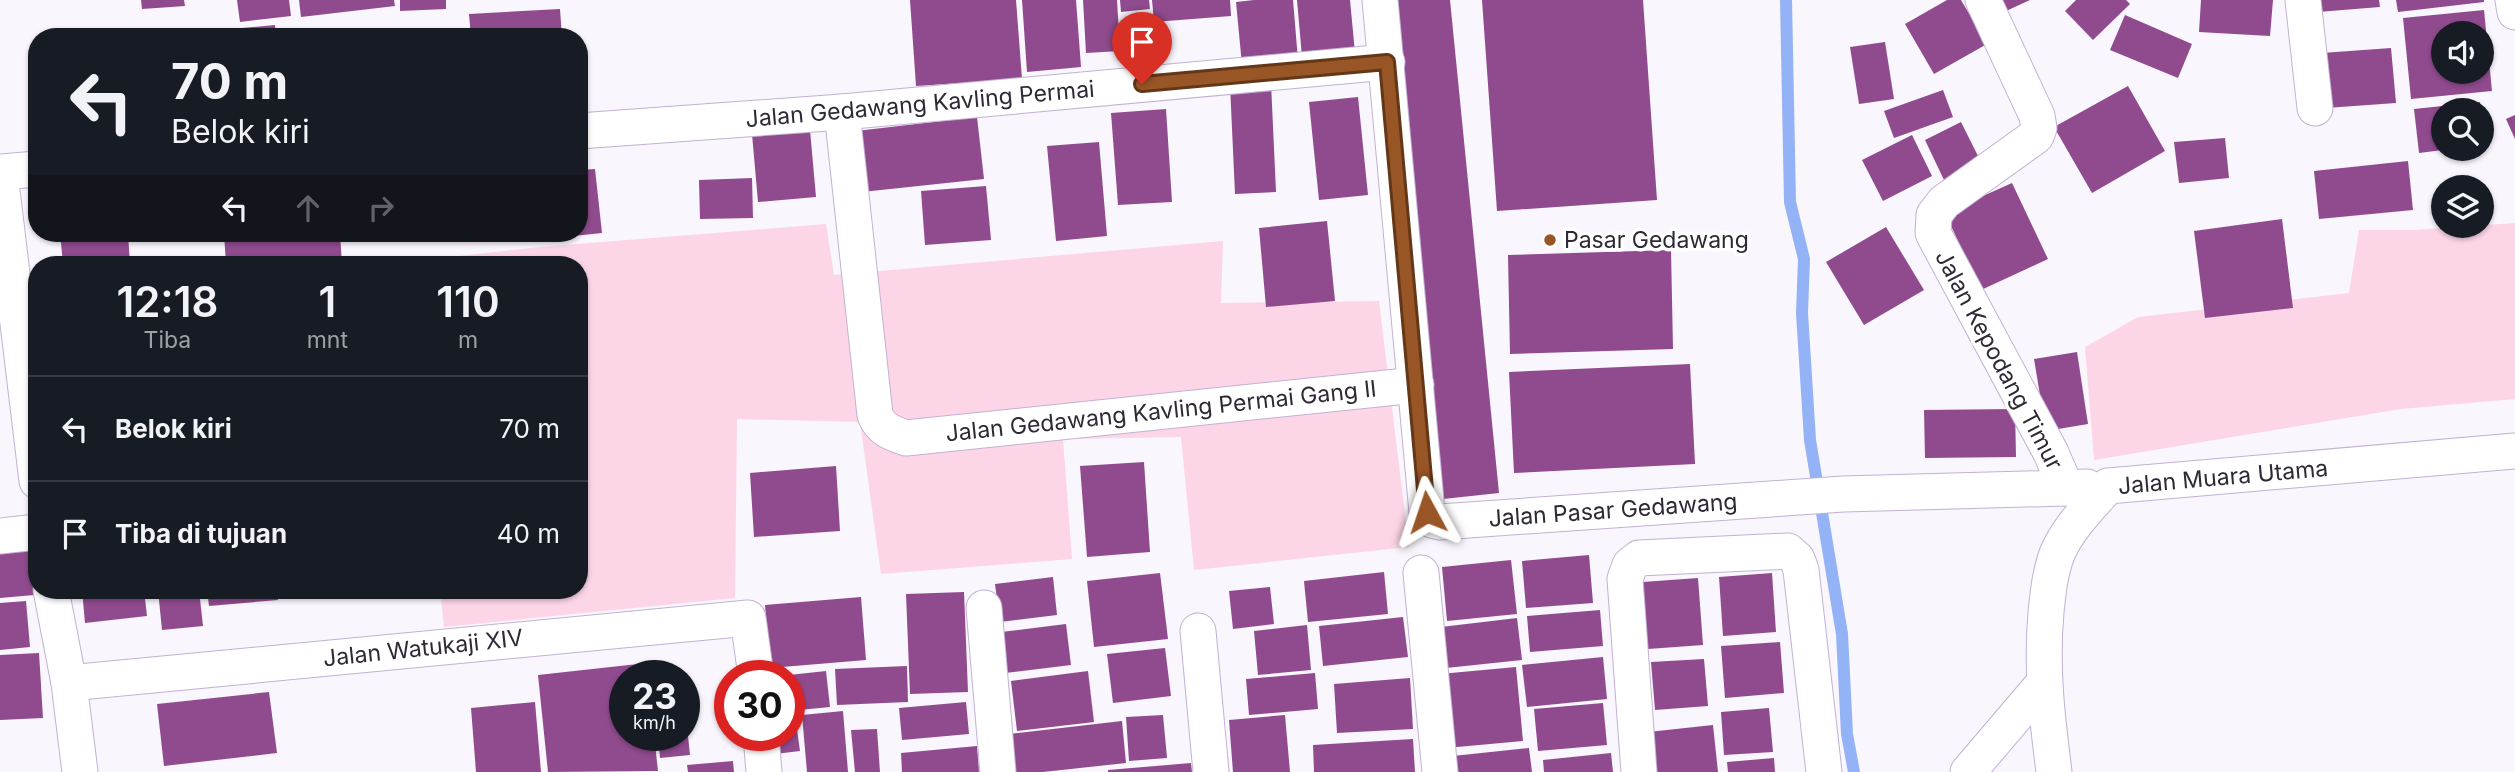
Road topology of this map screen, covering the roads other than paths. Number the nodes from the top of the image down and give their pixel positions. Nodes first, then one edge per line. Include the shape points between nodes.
1 (1380, 0) edge
2 (1983, 0) edge
3 (2303, 0) edge
4 (2514, 0) edge
5 (2515, 12) edge
6 (1387, 62) junction
7 (2315, 108) dead end
8 (842, 111) junction
9 (588, 130) edge
10 (28, 170) edge
11 (0, 173) edge
12 (6, 285) edge
13 (28, 382) edge
14 (1416, 385) junction
15 (2515, 452) edge
16 (2108, 486) junction
17 (2066, 488) junction
18 (28, 533) edge
19 (0, 536) edge
20 (1421, 573) dead end
21 (53, 599) edge
22 (984, 608) dead end
23 (1198, 631) dead end
24 (755, 660) edge
25 (69, 683) junction
26 (2043, 684) junction
27 (762, 751) edge
28 (80, 772) edge
29 (764, 772) edge
30 (998, 772) edge
31 (1211, 772) edge
32 (1440, 772) edge
33 (1639, 772) edge
34 (1824, 772) edge
35 (1968, 772) edge
36 (2054, 772) edge

1 - 6 street, Jalan Pasar Gedawang
2 - 17 street, Jalan Kepodang Timur via 2039,128 2036,136 1944,202 1934,215 1933,233
3 - 7 street
4 - 5 street
6 - 8 street, Jalan Gedawang Kavling Permai
6 - 14 street, Jalan Pasar Gedawang
8 - 9 street, Jalan Gedawang Kavling Permai
8 - 14 street, Jalan Gedawang Kavling Permai Gang II via 875,415 887,431 906,438
10 - 11 street
11 - 12 street
12 - 13 street
14 - 17 street, Jalan Pasar Gedawang via 1427,512 1440,522 1843,494
15 - 16 street, Jalan Muara Utama
16 - 17 street, Jalan Kepodang Timur
16 - 26 street, Jalan Muara Utama via 2078,520 2058,553 2049,587
18 - 19 street
20 - 32 street
21 - 25 street
22 - 30 street
23 - 31 street
24 - 25 street, Jalan Watukaji XIV via 748,618
25 - 28 street
26 - 35 street
26 - 36 street, Jalan Muara Utama
27 - 29 street
33 - 34 street via 1625,579 1630,565 1639,558 1788,551 1801,570

